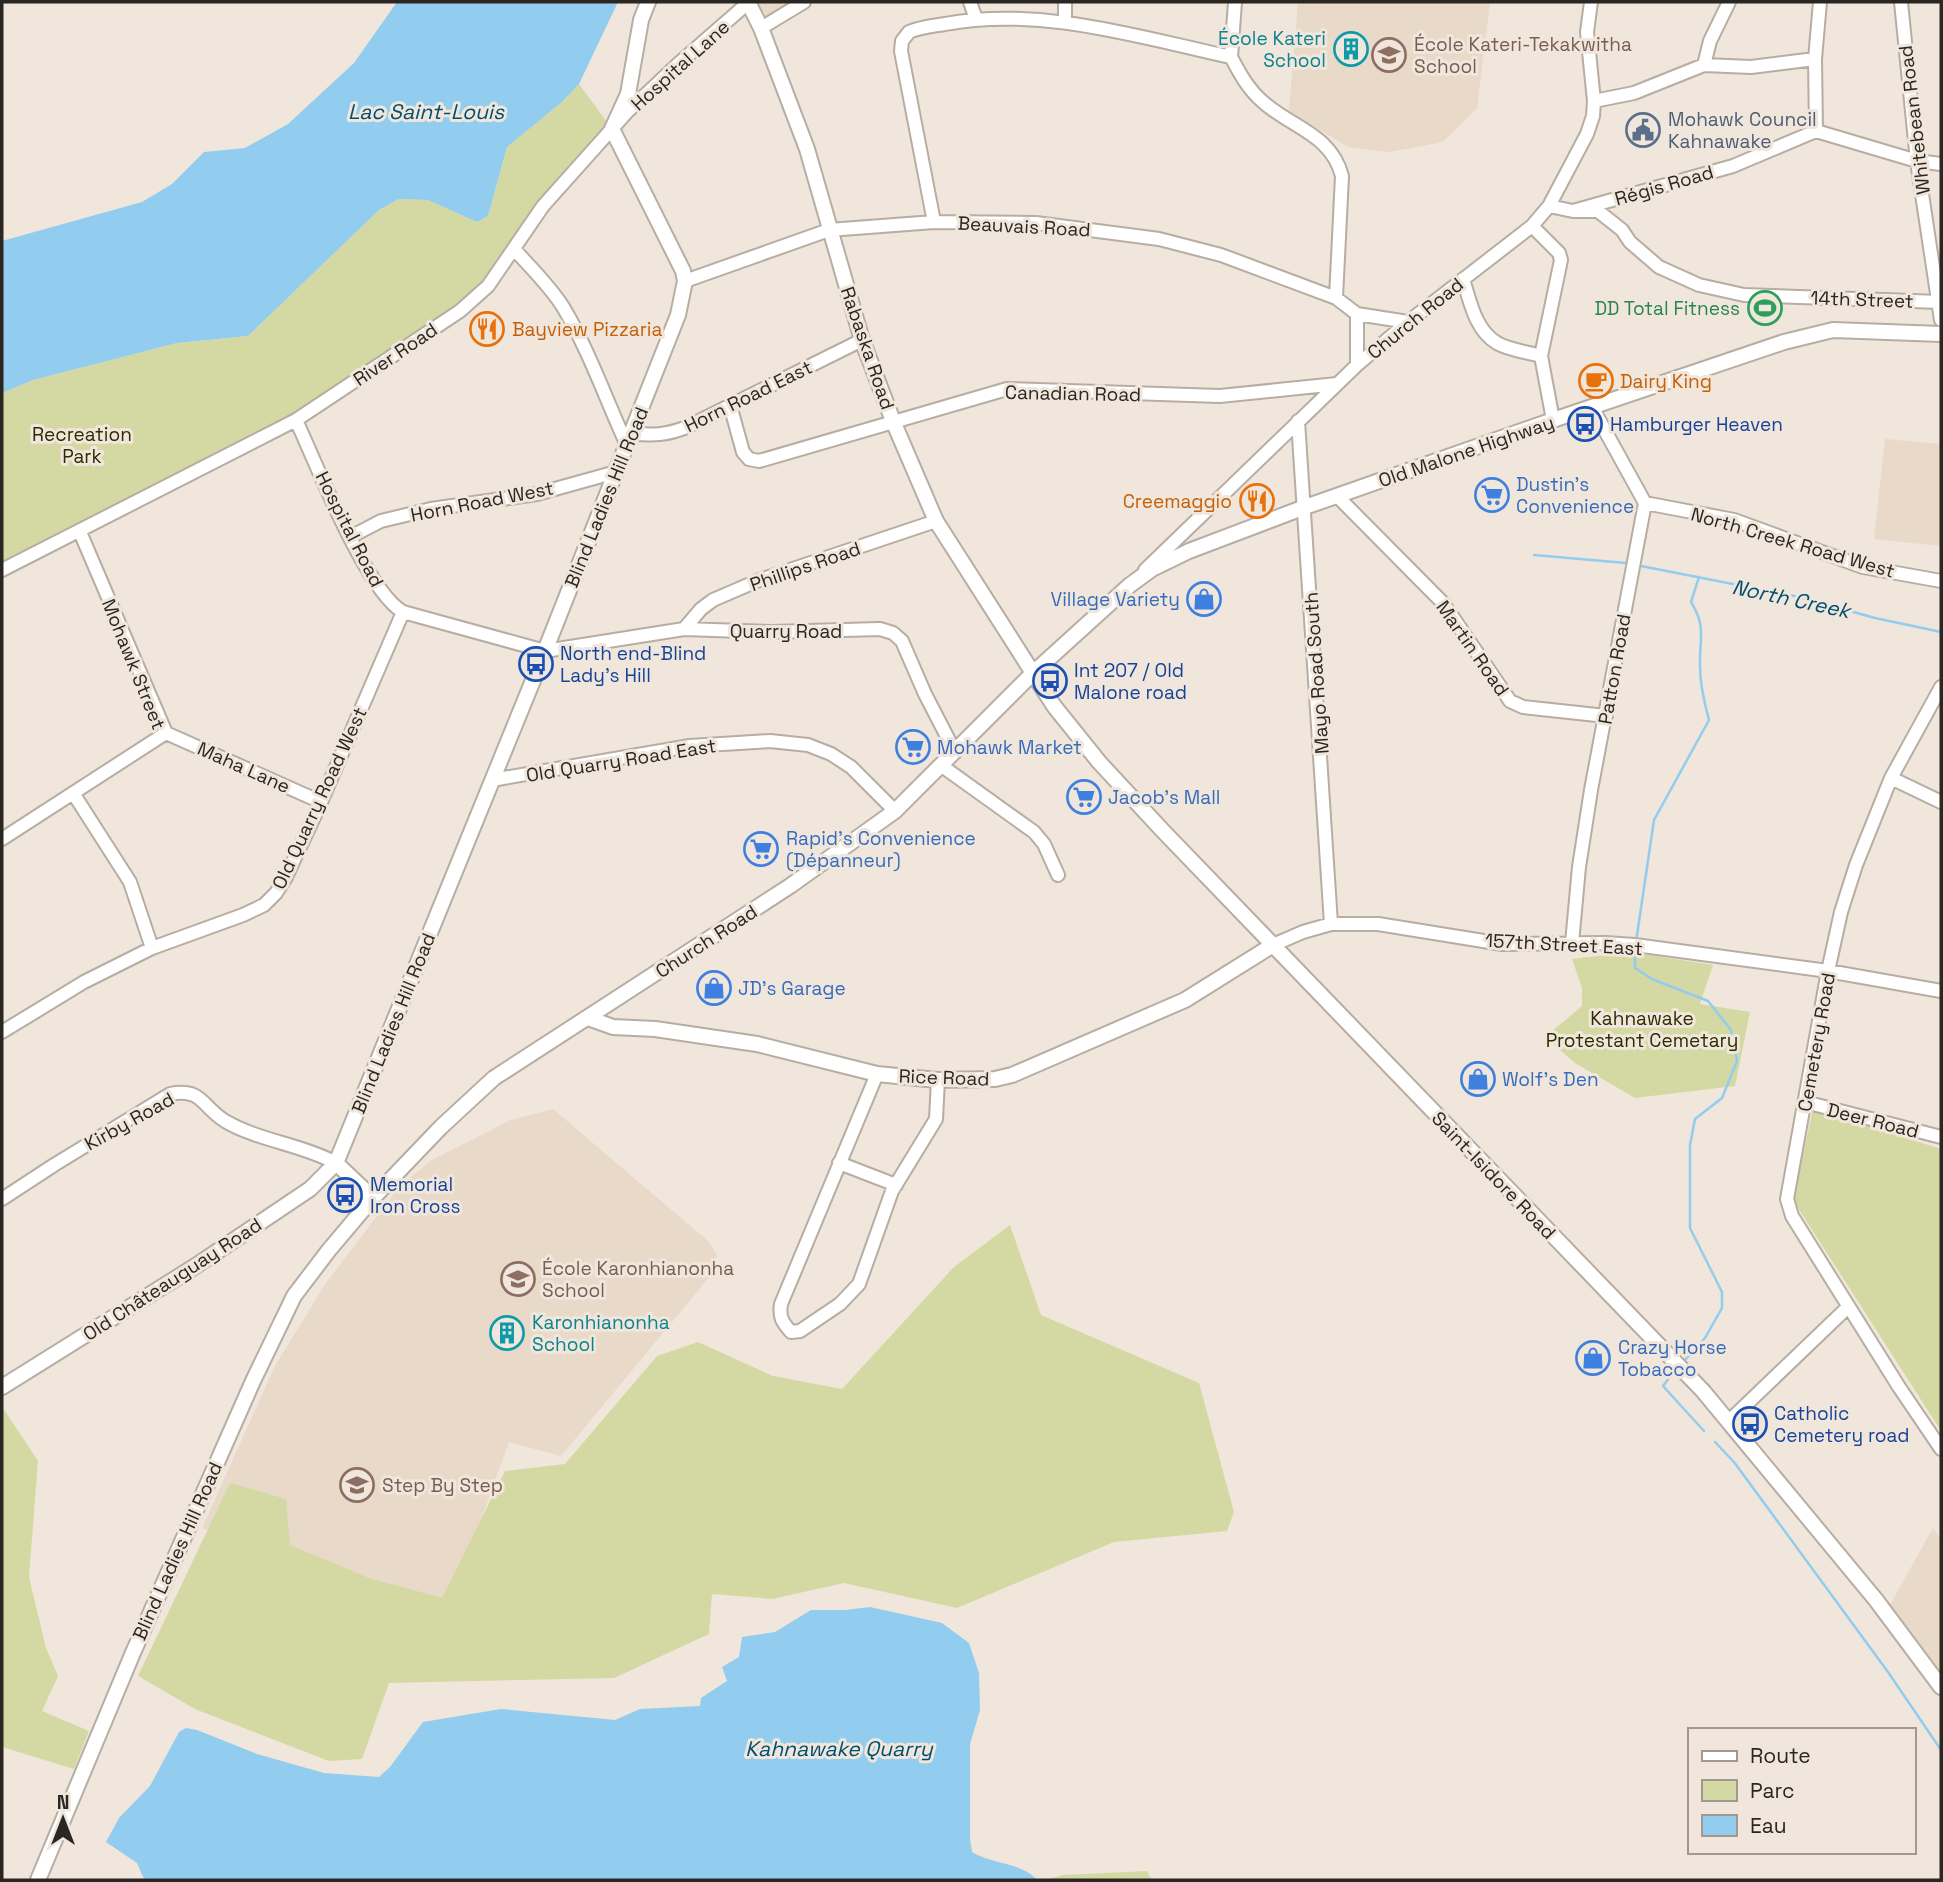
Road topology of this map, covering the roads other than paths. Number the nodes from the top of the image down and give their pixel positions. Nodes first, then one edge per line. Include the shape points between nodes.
1 (648, 2) edge
2 (749, 2) edge
3 (804, 2) edge
4 (970, 2) edge
5 (1065, 2) edge
6 (1235, 2) edge
7 (1591, 2) edge
8 (1729, 2) edge
9 (1820, 2) edge
10 (1901, 2) edge
11 (976, 19) junction
12 (1065, 22) junction
13 (761, 28) junction
14 (1231, 57) junction
15 (1815, 59) junction
16 (1704, 65) junction
17 (1594, 101) junction
18 (612, 129) junction
19 (1816, 131) junction
20 (1917, 161) junction
21 (1941, 164) edge
22 (1549, 206) junction
23 (1573, 211) junction
24 (934, 222) junction
25 (1532, 226) junction
26 (829, 230) junction
27 (514, 249) junction
28 (1463, 279) junction
29 (685, 281) junction
30 (1336, 298) junction
31 (1940, 302) edge
32 (1357, 314) junction
33 (1941, 320) edge
34 (1408, 322) junction
35 (1941, 334) edge
36 (862, 340) junction
37 (1541, 356) junction
38 (1357, 365) junction
39 (1338, 384) junction
40 (730, 405) junction
41 (1592, 407) junction
42 (296, 420) junction
43 (1553, 420) junction
44 (892, 421) junction
45 (1298, 421) junction
46 (629, 439) junction
47 (616, 472) junction
48 (1337, 496) junction
49 (1644, 503) junction
50 (1305, 508) junction
51 (936, 521) junction
52 (79, 532) junction
53 (350, 537) junction
54 (2, 570) edge
55 (1941, 581) edge
56 (1130, 585) junction
57 (403, 612) junction
58 (684, 629) junction
59 (545, 651) junction
60 (1032, 674) junction
61 (1941, 687) edge
62 (1606, 716) junction
63 (166, 733) junction
64 (955, 752) junction
65 (942, 766) junction
66 (1891, 778) junction
67 (492, 780) junction
68 (73, 793) junction
69 (321, 802) junction
70 (1941, 802) edge
71 (895, 811) junction
72 (2, 839) edge
73 (1058, 875) dead end
74 (1331, 924) junction
75 (1572, 943) junction
76 (1273, 945) junction
77 (152, 948) junction
78 (1828, 971) junction
79 (1941, 991) edge
80 (589, 1018) junction
81 (2, 1032) edge
82 (877, 1073) junction
83 (938, 1080) junction
84 (1805, 1102) junction
85 (1941, 1137) edge
86 (336, 1163) junction
87 (839, 1163) junction
88 (896, 1185) junction
89 (373, 1198) junction
90 (2, 1199) edge
91 (1848, 1307) junction
92 (3, 1384) edge
93 (1728, 1420) junction
94 (1941, 1449) edge
95 (1941, 1688) edge
96 (37, 1880) edge

1 - 18 street, River Road via 628,94
2 - 13 street, Rabaska Road
2 - 18 street, Hospital Lane
3 - 13 street, Hospital Lane
4 - 11 street
5 - 12 street
6 - 14 street
7 - 17 street, Church Road via 1587,32
8 - 16 street
9 - 15 street
10 - 20 street, Whitebean Road
11 - 12 street
11 - 24 street via 917,29 902,41
12 - 14 street
13 - 26 street, Rabaska Road via 807,149
14 - 30 street via 1243,80 1264,103 1328,146 1338,160 1342,176
15 - 16 street via 1751,67
15 - 19 street
16 - 17 street via 1634,93
17 - 22 street, Church Road via 1587,134
18 - 27 street, River Road via 543,206
18 - 29 street
19 - 20 street
19 - 23 street, Régis Road via 1733,166
20 - 21 street
20 - 31 street, Whitebean Road
22 - 23 street, Régis Road
22 - 25 street, Church Road
23 - 31 street, 14th Street via 1598,211 1659,267 1699,285 1744,295
24 - 26 street, Beauvais Road
24 - 30 street, Beauvais Road via 1046,224 1159,239 1221,255
25 - 28 street, Church Road
25 - 37 street via 1561,260
26 - 29 street, Beauvais Road
26 - 36 street, Rabaska Road
27 - 42 street, River Road via 488,286 460,311
27 - 46 street via 562,306
28 - 34 street, Church Road
28 - 37 street via 1484,332 1498,344
29 - 46 street, Blind Ladies Hill Road via 678,315
30 - 32 street, Beauvais Road
31 - 33 street, Whitebean Road
32 - 34 street, Beauvais Road
32 - 38 street
34 - 38 street, Church Road
35 - 41 street, Old Malone Highway via 1833,330
36 - 40 street, Horn Road East
36 - 44 street, Rabaska Road
37 - 43 street
38 - 39 street, Church Road
39 - 44 street, Canadian Road via 1220,396 1007,388
39 - 45 street, Church Road
40 - 44 street, Canadian Road via 744,452 758,461
40 - 46 street, Horn Road East via 671,433
41 - 43 street, Old Malone Highway
41 - 49 street
42 - 52 street, River Road
42 - 53 street, Hospital Road
43 - 48 street, Old Malone Highway
44 - 51 street, Rabaska Road
45 - 50 street, Mayo Road South
45 - 56 street, Church Road
46 - 47 street, Blind Ladies Hill Road
47 - 53 street, Horn Road West via 537,494 431,509 381,522
47 - 59 street, Blind Ladies Hill Road
48 - 50 street, Old Malone Highway
48 - 62 street, Martin Road via 1443,603 1510,701 1523,707
49 - 55 street, North Creek Road West via 1734,520 1863,567
49 - 62 street, Patton Road
50 - 56 street, Old Malone Highway via 1189,551
50 - 74 street, Mayo Road South
51 - 58 street, Phillips Road via 757,581 713,600
51 - 60 street, Rabaska Road
52 - 54 street, River Road
52 - 63 street, Mohawk Street
53 - 57 street, Hospital Road via 384,595
56 - 60 street, Old Malone Highway
57 - 59 street
57 - 69 street, Old Quarry Road West
58 - 59 street, Quarry Road
58 - 64 street, Quarry Road via 880,629 893,633 910,654
59 - 67 street, Blind Ladies Hill Road
60 - 64 street, Church Road
60 - 76 street, Saint-Isidore Road via 1099,762
61 - 66 street, Cemetery Road
62 - 75 street, Patton Road via 1579,867
63 - 68 street, Mohawk Street
63 - 69 street, Maha Lane
64 - 65 street, Church Road
65 - 71 street, Church Road
65 - 73 street via 1034,832
66 - 70 street
66 - 78 street, Cemetery Road via 1856,865
67 - 71 street, Old Quarry Road East via 690,746 770,741 808,745 831,754 851,767
67 - 86 street, Blind Ladies Hill Road
68 - 72 street, Mohawk Street
68 - 77 street via 130,882
69 - 77 street, Old Quarry Road West via 285,879 264,905
71 - 80 street, Church Road
74 - 75 street, 157th Street East via 1378,924 1502,944
74 - 76 street, 157th Street East
75 - 78 street, 157th Street East via 1635,946
76 - 83 street, Rice Road via 1185,1000 1012,1075
76 - 93 street, Saint-Isidore Road
77 - 81 street, Old Quarry Road West via 84,982
78 - 79 street, 157th Street East
78 - 84 street, Cemetery Road
80 - 82 street, Rice Road via 612,1027 757,1044
80 - 89 street, Church Road via 494,1078
82 - 83 street, Rice Road
82 - 87 street
83 - 88 street via 936,1119
84 - 85 street, Deer Road
84 - 91 street, Cemetery Road via 1787,1199 1792,1216
86 - 89 street
86 - 90 street, Kirby Road via 239,1129 186,1091 170,1094
86 - 92 street, Old Châteauguay Road via 310,1189 182,1274
87 - 88 street
87 - 88 street via 780,1304 782,1322 791,1332 800,1331 840,1304 859,1284
89 - 96 street, Blind Ladies Hill Road via 294,1297 132,1655
91 - 93 street
91 - 94 street, Cemetery Road
93 - 95 street, Saint-Isidore Road via 1876,1600

